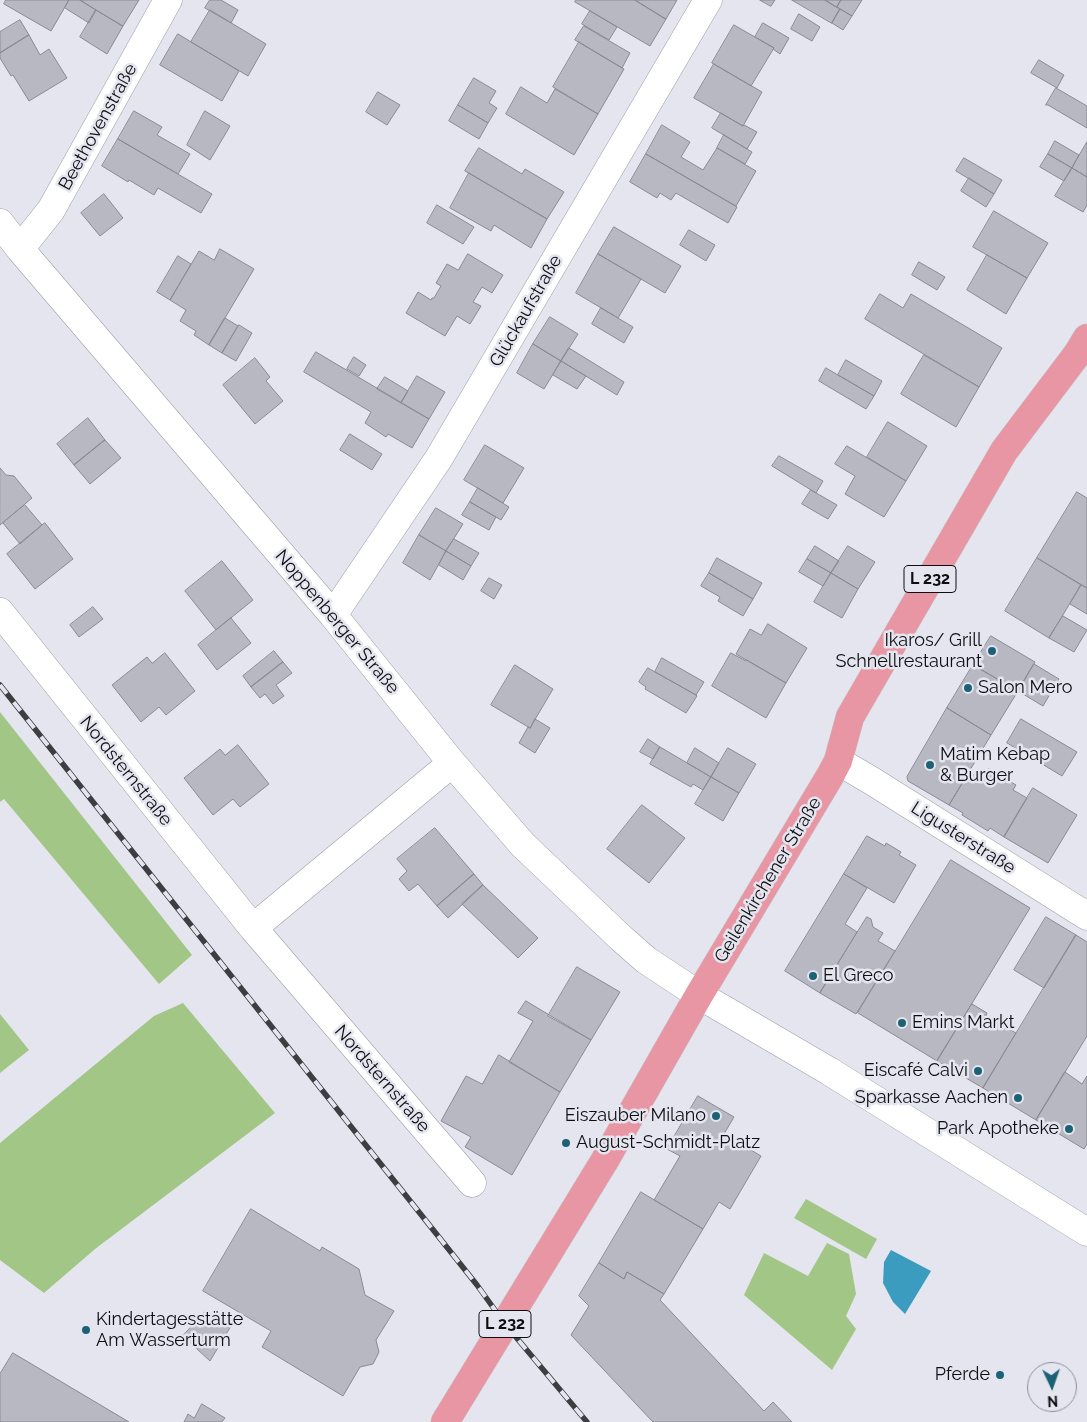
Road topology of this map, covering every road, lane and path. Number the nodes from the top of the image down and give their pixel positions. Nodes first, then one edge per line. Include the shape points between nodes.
1 (168, 0) edge
2 (708, 0) edge
3 (0, 223) edge
4 (20, 249) junction
5 (1087, 338) edge
6 (0, 612) edge
7 (333, 615) junction
8 (838, 761) junction
9 (452, 763) junction
10 (1087, 916) edge
11 (253, 928) junction
12 (699, 995) junction
13 (472, 1183) dead end
14 (1087, 1232) edge
15 (445, 1422) edge

1 - 4 street, Beethovenstraße via 52,210
2 - 7 street, Glückaufstraße via 440,458
3 - 4 street, Noppenberger Straße
4 - 7 street, Noppenberger Straße
5 - 8 main road, Geilenkirchener Straße / L 232 via 1004,451 850,718
6 - 11 street, Nordsternstraße
7 - 9 street, Noppenberger Straße
8 - 10 street, Ligusterstraße
8 - 12 main road, Geilenkirchener Straße / L 232
9 - 11 street
9 - 12 street, Noppenberger Straße via 523,845 620,938 646,960
11 - 13 street, Nordsternstraße
12 - 14 street via 821,1066
12 - 15 main road, Geilenkirchener Straße / L 232 via 605,1160

